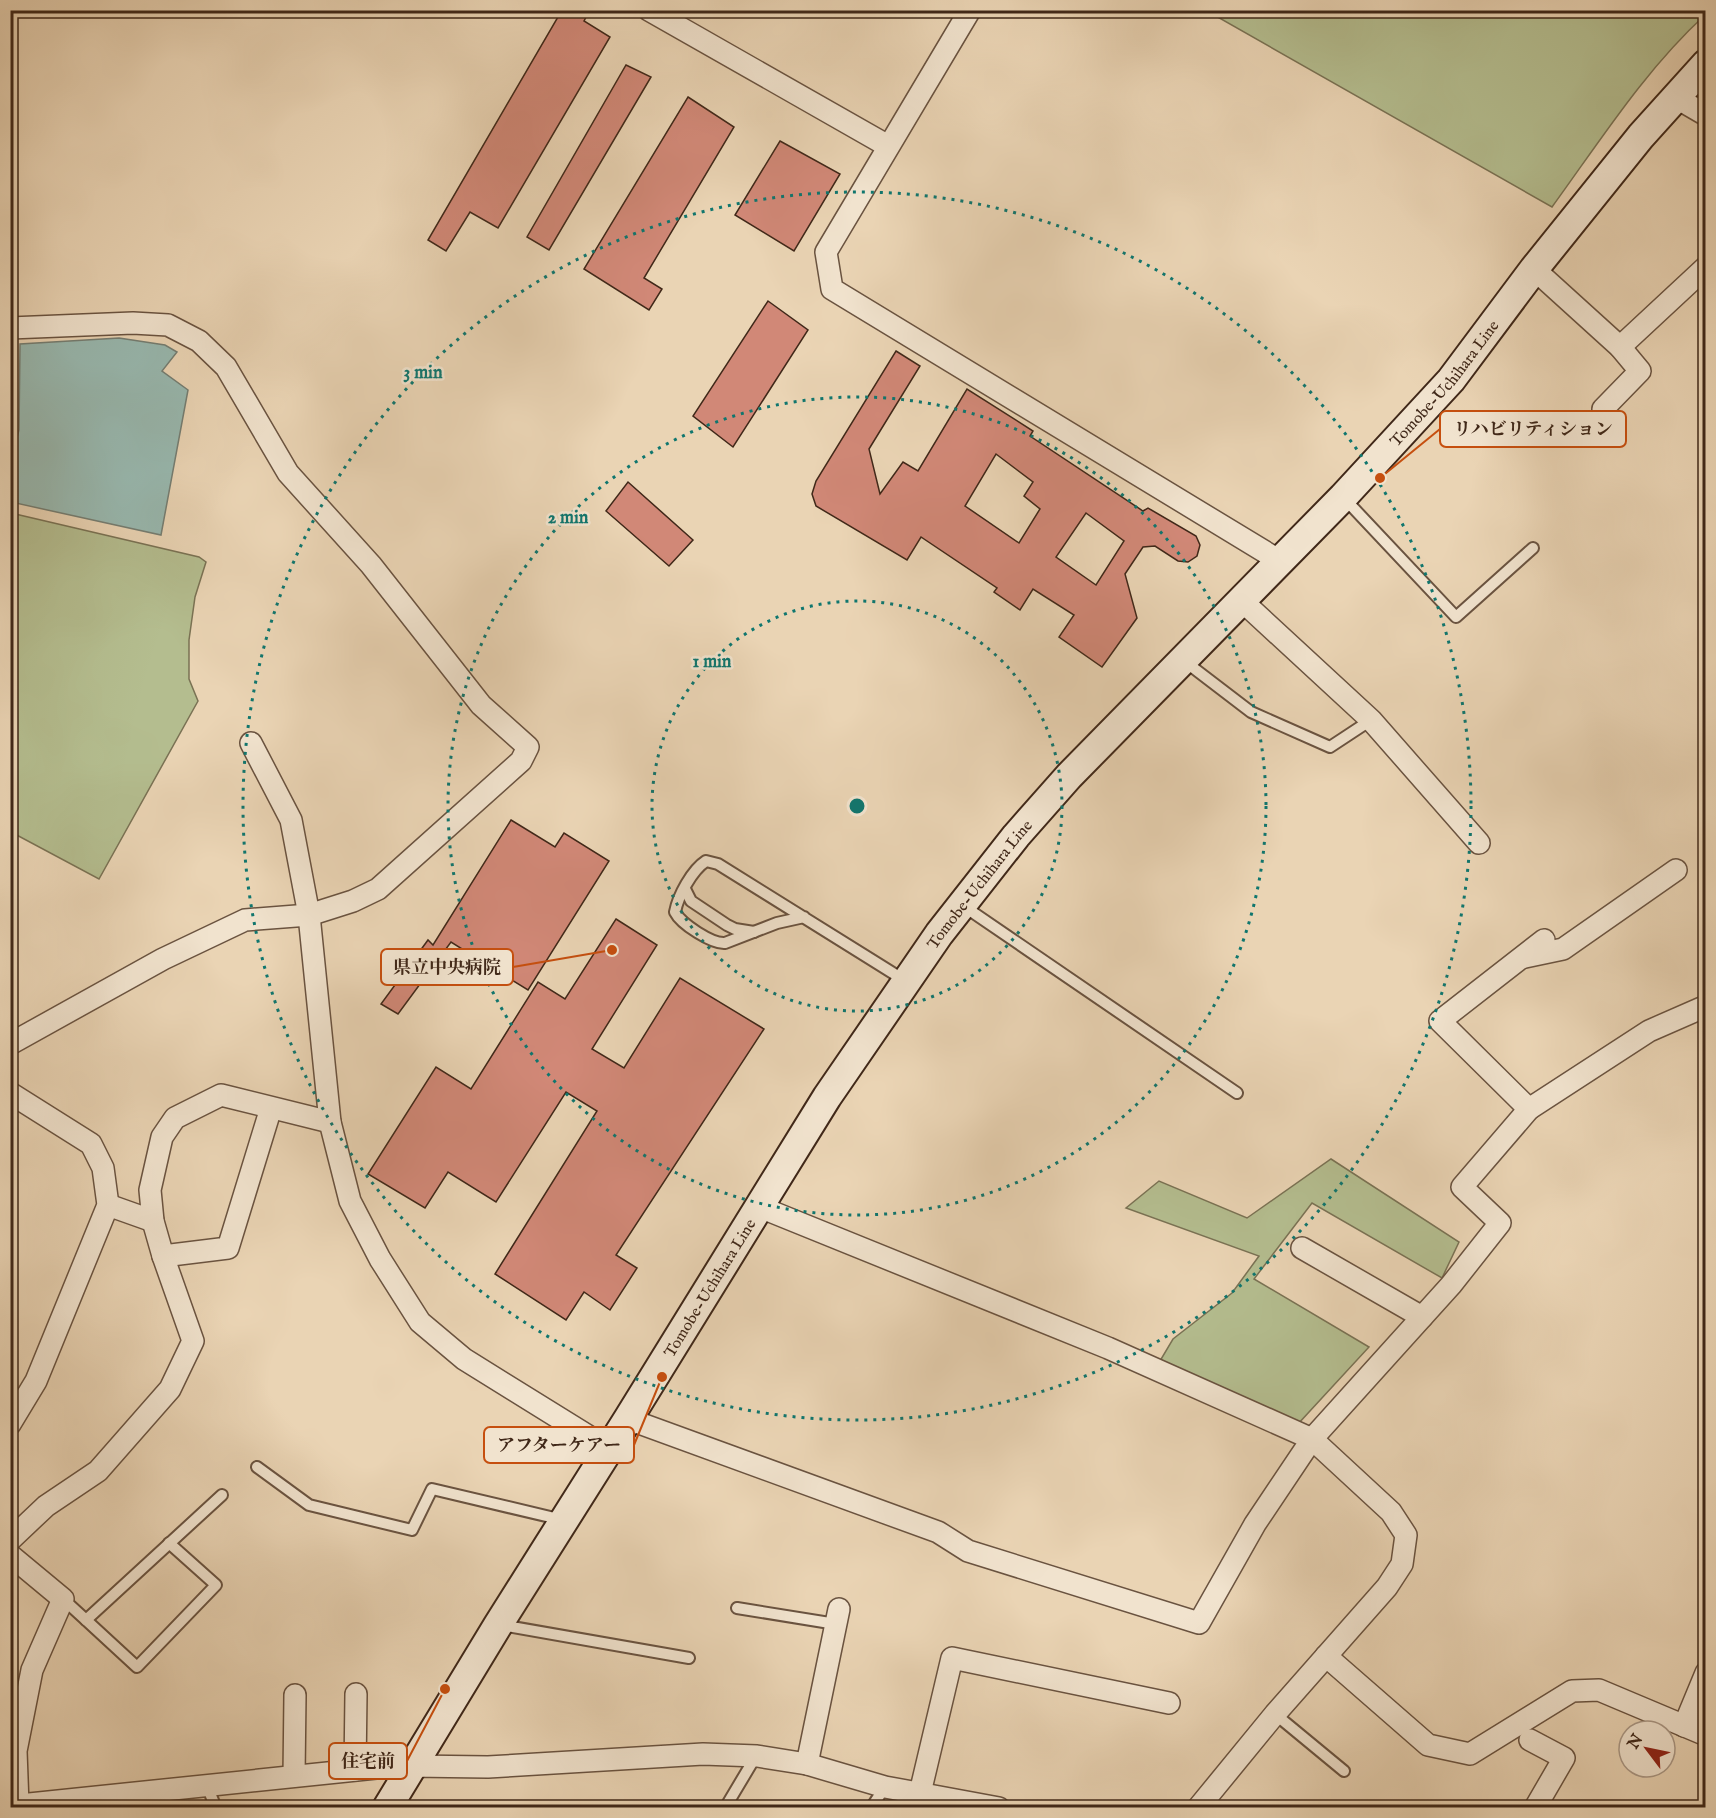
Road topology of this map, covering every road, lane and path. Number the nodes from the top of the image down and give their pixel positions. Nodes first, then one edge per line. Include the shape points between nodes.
1 (649, 10) edge
2 (970, 10) edge
3 (1706, 64) edge
4 (1675, 97) junction
5 (1706, 115) edge
6 (888, 146) junction
7 (1706, 267) edge
8 (1534, 269) junction
9 (10, 327) edge
10 (1620, 347) junction
11 (1604, 409) dead end
12 (1343, 497) junction
13 (1533, 548) dead end
14 (1280, 561) junction
15 (1241, 600) junction
16 (1183, 659) junction
17 (1371, 720) junction
18 (251, 743) dead end
19 (1479, 843) dead end
20 (1676, 870) dead end
21 (685, 889) junction
22 (962, 905) junction
23 (309, 915) junction
24 (804, 917) junction
25 (754, 932) junction
26 (1544, 940) dead end
27 (1522, 957) junction
28 (905, 981) junction
29 (1706, 1006) edge
30 (10, 1044) edge
31 (10, 1093) edge
32 (1237, 1093) dead end
33 (271, 1108) junction
34 (1529, 1109) junction
35 (330, 1122) junction
36 (108, 1205) junction
37 (760, 1207) junction
38 (153, 1221) junction
39 (1302, 1248) dead end
40 (163, 1256) junction
41 (1422, 1317) junction
42 (628, 1419) junction
43 (10, 1424) edge
44 (1312, 1440) junction
45 (609, 1449) junction
46 (257, 1467) dead end
47 (222, 1495) dead end
48 (564, 1521) junction
49 (10, 1540) edge
50 (169, 1543) junction
51 (10, 1555) edge
52 (63, 1599) junction
53 (737, 1608) dead end
54 (837, 1616) joint
55 (86, 1620) junction
56 (498, 1625) junction
57 (1326, 1656) junction
58 (689, 1658) dead end
59 (1706, 1673) edge
60 (356, 1694) dead end
61 (295, 1695) dead end
62 (1169, 1702) dead end
63 (1275, 1714) junction
64 (1684, 1726) junction
65 (1706, 1735) edge
66 (1530, 1740) dead end
67 (757, 1756) junction
68 (807, 1764) junction
69 (411, 1766) junction
70 (355, 1770) junction
71 (1344, 1772) dead end
72 (294, 1776) junction
73 (207, 1785) junction
74 (885, 1787) junction
75 (920, 1793) junction
76 (14, 1805) edge
77 (216, 1808) edge
78 (387, 1808) edge
79 (725, 1808) edge
80 (871, 1808) edge
81 (999, 1808) edge
82 (1198, 1808) edge
83 (1535, 1808) edge

1 - 6 street
2 - 6 street
3 - 4 main road, Tomobe-Uchihara Line
4 - 5 street
4 - 8 main road, Tomobe-Uchihara Line
6 - 14 street via 826,252 832,289
7 - 10 street
8 - 10 street
8 - 12 main road, Tomobe-Uchihara Line via 1451,380
9 - 23 street via 156,324 168,325 199,341 226,367 288,473 371,565 481,705 528,747 521,760 378,890
10 - 11 street via 1640,371
12 - 13 lane via 1456,617
12 - 14 main road, Tomobe-Uchihara Line
14 - 15 main road, Tomobe-Uchihara Line
15 - 16 main road, Tomobe-Uchihara Line
15 - 17 street
16 - 17 lane via 1251,712 1330,747
16 - 22 main road, Tomobe-Uchihara Line via 1069,776
17 - 19 street
18 - 23 street via 291,820
20 - 27 street via 1563,949
21 - 24 lane via 700,865 712,862
21 - 25 lane via 691,901 727,925
21 - 25 lane via 675,912 679,919 716,944
22 - 28 main road, Tomobe-Uchihara Line
22 - 32 lane
23 - 30 street via 245,920 163,959
23 - 35 street
24 - 25 lane
24 - 28 lane
26 - 27 street
27 - 34 street via 1440,1021
28 - 37 main road, Tomobe-Uchihara Line via 827,1097
29 - 34 street via 1649,1030
31 - 36 street via 91,1144 103,1168
33 - 35 street
33 - 38 street via 221,1095 175,1118 162,1137 150,1190
33 - 40 street via 228,1248
34 - 41 street via 1462,1187 1500,1223
35 - 45 street via 350,1201 380,1259 420,1322 464,1359
36 - 38 street
36 - 43 street via 36,1381
37 - 42 main road, Tomobe-Uchihara Line
37 - 44 street via 1108,1348
38 - 40 street
39 - 41 street
40 - 49 street via 193,1341 170,1389 98,1471 46,1506
41 - 44 street
42 - 44 street via 938,1532 968,1551 1199,1623 1255,1524
42 - 45 main road, Tomobe-Uchihara Line
44 - 57 street via 1391,1512 1406,1535 1402,1564 1387,1587
45 - 48 main road, Tomobe-Uchihara Line
46 - 48 lane via 309,1505 412,1530 432,1489
47 - 50 lane
48 - 56 main road, Tomobe-Uchihara Line
50 - 55 lane
50 - 55 lane via 216,1585 137,1667
51 - 52 street
52 - 55 lane
52 - 76 street via 32,1670 16,1751
53 - 54 lane
54 - 68 street
56 - 58 lane
56 - 69 main road, Tomobe-Uchihara Line
57 - 63 street
57 - 64 street via 1428,1745 1470,1754 1572,1691 1599,1690
59 - 64 street
60 - 70 street
61 - 72 street
62 - 75 street via 952,1658
63 - 71 lane
63 - 82 street
64 - 65 street
66 - 83 street via 1564,1758
67 - 68 street
67 - 69 street via 703,1754 488,1767
67 - 79 lane
68 - 74 street
69 - 70 street
69 - 78 main road, Tomobe-Uchihara Line
70 - 72 street
72 - 73 street
73 - 76 street
73 - 77 lane
74 - 75 street
74 - 80 lane
75 - 81 street

